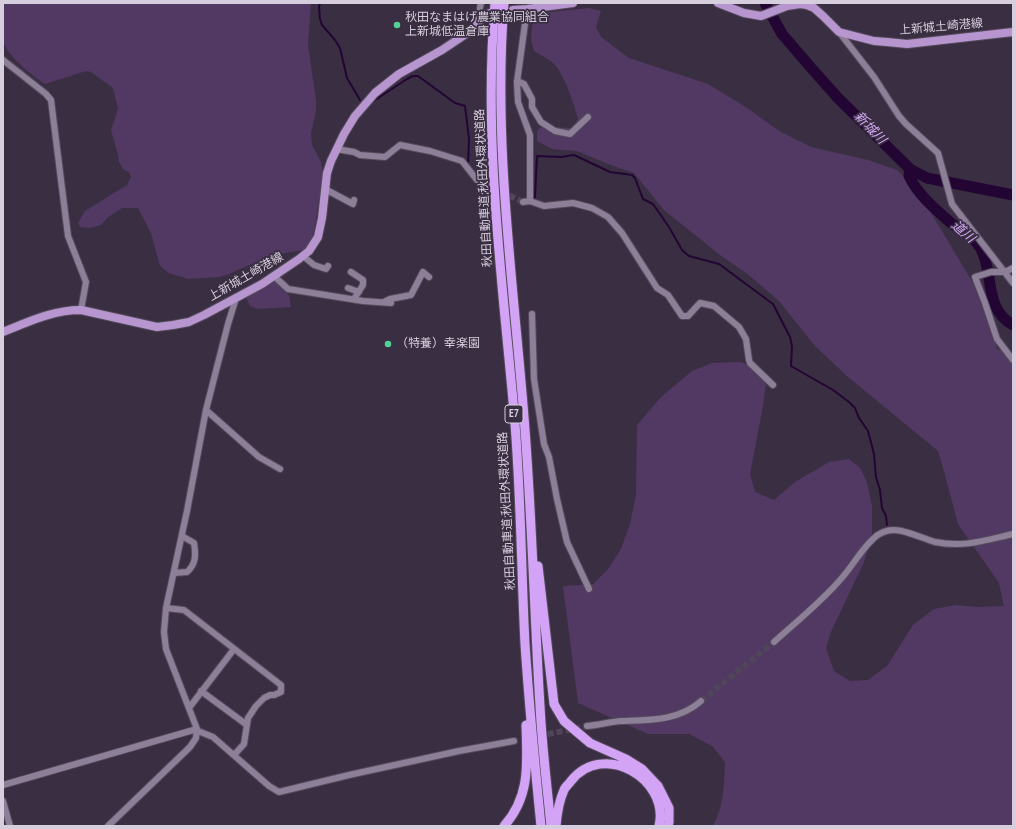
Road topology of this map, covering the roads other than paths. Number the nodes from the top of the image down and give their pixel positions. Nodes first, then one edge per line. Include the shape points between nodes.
1 (481, 3) edge
2 (494, 3) edge
3 (504, 3) edge
4 (573, 3) edge
5 (718, 3) edge
6 (800, 3) edge
7 (527, 9) junction
8 (513, 10) dead end
9 (490, 13) dead end
10 (475, 28) junction
11 (839, 32) junction
12 (1013, 32) edge
13 (3, 60) edge
14 (517, 80) junction
15 (588, 117) dead end
16 (336, 149) junction
17 (477, 180) tunnel mouth
18 (325, 189) junction
19 (354, 200) dead end
20 (303, 256) junction
21 (328, 266) dead end
22 (1013, 268) edge
23 (351, 272) dead end
24 (1005, 272) junction
25 (274, 276) junction
26 (429, 277) dead end
27 (1013, 283) edge
28 (348, 288) dead end
29 (359, 292) junction
30 (236, 298) junction
31 (354, 299) junction
32 (382, 302) junction
33 (391, 303) dead end
34 (81, 310) junction
35 (532, 314) dead end
36 (3, 332) edge
37 (1013, 360) edge
38 (773, 386) dead end
39 (206, 410) junction
40 (280, 469) dead end
41 (528, 475) junction
42 (1013, 534) edge
43 (182, 536) junction
44 (174, 573) junction
45 (589, 589) dead end
46 (166, 608) junction
47 (774, 642) tunnel mouth
48 (525, 644) junction
49 (234, 649) junction
50 (201, 691) junction
51 (701, 701) tunnel mouth
52 (188, 708) junction
53 (246, 725) junction
54 (587, 726) tunnel mouth
55 (197, 730) junction
56 (514, 741) dead end
57 (234, 755) junction
58 (3, 785) edge
59 (3, 801) edge
60 (10, 826) edge
61 (108, 826) edge
62 (504, 826) edge
63 (542, 826) edge
64 (551, 826) edge
65 (556, 826) edge
66 (659, 826) edge
67 (668, 826) edge

1 - 10 street
2 - 48 highway, 秋田自動車道;秋田外環状道路 / E7 via 491,117 496,221 514,414
3 - 41 highway, 秋田自動車道;秋田外環状道路 / E7 via 501,128
4 - 7 main road
5 - 6 main road, 上新城土崎港線 via 744,13 761,16
6 - 11 main road, 上新城土崎港線 via 814,8
7 - 8 main road
7 - 14 street
9 - 10 main road, 上新城土崎港線 via 484,16
10 - 16 main road, 上新城土崎港線 via 399,74 375,93 355,116
11 - 12 main road, 上新城土崎港線 via 874,41 906,44
11 - 24 street via 874,77 899,116 938,153 952,204
13 - 34 street via 51,100 68,236 86,282
14 - 15 street via 524,84 532,99 532,107 541,122 555,131 570,134
14 - 38 street via 518,102 530,135 526,202 544,206 573,203 592,208 608,217 622,233 657,288 668,295 682,316 688,316 700,303 714,306 739,327 746,339 750,363
16 - 17 street via 360,155 385,157 400,145 430,151 462,161
16 - 18 main road, 上新城土崎港線
18 - 19 street via 353,204
18 - 20 main road, 上新城土崎港線 via 318,237
20 - 21 street via 314,265 326,269
20 - 25 main road, 上新城土崎港線
22 - 24 street
23 - 29 street via 363,280
24 - 27 street
24 - 37 street via 991,272 975,277 996,339
25 - 30 main road, 上新城土崎港線
25 - 31 street via 288,289
26 - 32 street via 423,272 411,295 390,298
28 - 29 street
29 - 31 street
30 - 34 main road, 上新城土崎港線 via 189,322 158,327
30 - 39 street
31 - 32 street
32 - 33 street
34 - 36 main road, 上新城土崎港線 via 51,314
35 - 45 street via 534,379 544,444 567,542
39 - 40 street via 259,457
39 - 43 street
41 - 64 highway, 秋田自動車道;秋田外環状道路 / E7 via 540,708
41 - 67 highway via 554,704 564,721 590,743 642,768 658,786 669,808
42 - 47 street via 961,545 936,542 895,530 878,535 864,548 841,579
43 - 44 street
43 - 44 street via 194,543 194,566 188,572
44 - 46 street
46 - 49 street via 184,610
46 - 52 street via 166,649
48 - 62 highway via 526,777 522,797
48 - 63 highway, 秋田自動車道;秋田外環状道路 / E7
49 - 50 street
49 - 53 street via 280,685 281,692 264,698 256,706
50 - 52 street
50 - 53 street
51 - 54 street via 695,707 675,716
52 - 55 street
53 - 57 street via 244,744
55 - 57 street via 212,737
55 - 58 street
55 - 61 street via 196,738 190,747
56 - 57 street via 279,792
59 - 60 street
65 - 66 highway via 564,789 576,774 591,766 608,763 635,772 649,784 659,801

